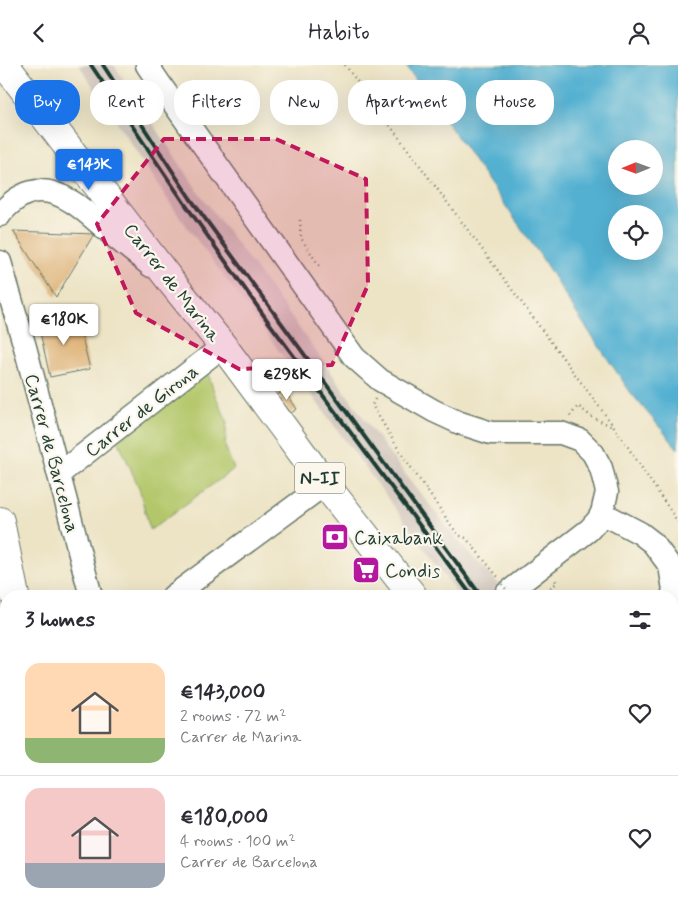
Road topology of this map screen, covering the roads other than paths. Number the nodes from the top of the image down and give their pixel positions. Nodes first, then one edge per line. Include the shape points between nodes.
1 (5, 65) edge
2 (147, 65) edge
3 (0, 215) edge
4 (3, 271) edge
5 (173, 284) junction
6 (223, 346) junction
7 (59, 474) junction
8 (325, 484) junction
9 (602, 513) junction
10 (0, 521) edge
11 (14, 590) edge
12 (89, 590) edge
13 (181, 590) edge
14 (408, 590) edge
15 (507, 590) edge
16 (674, 590) edge

1 - 5 main road, Carrer de Marina / N-II
2 - 9 street via 354,357 380,380 460,423 491,433 561,433 580,440 602,468 607,492
3 - 5 street via 11,202 24,195 40,191 58,195 79,207
4 - 7 street, Carrer de Barcelona
5 - 6 main road, Carrer de Marina / N-II
6 - 7 street, Carrer de Girona
6 - 8 main road, Carrer de Marina / N-II
7 - 12 street, Carrer de Barcelona
8 - 13 street
8 - 14 main road, Carrer de Marina / N-II
9 - 15 street via 589,530
9 - 16 street via 653,543 670,566
10 - 11 main road

